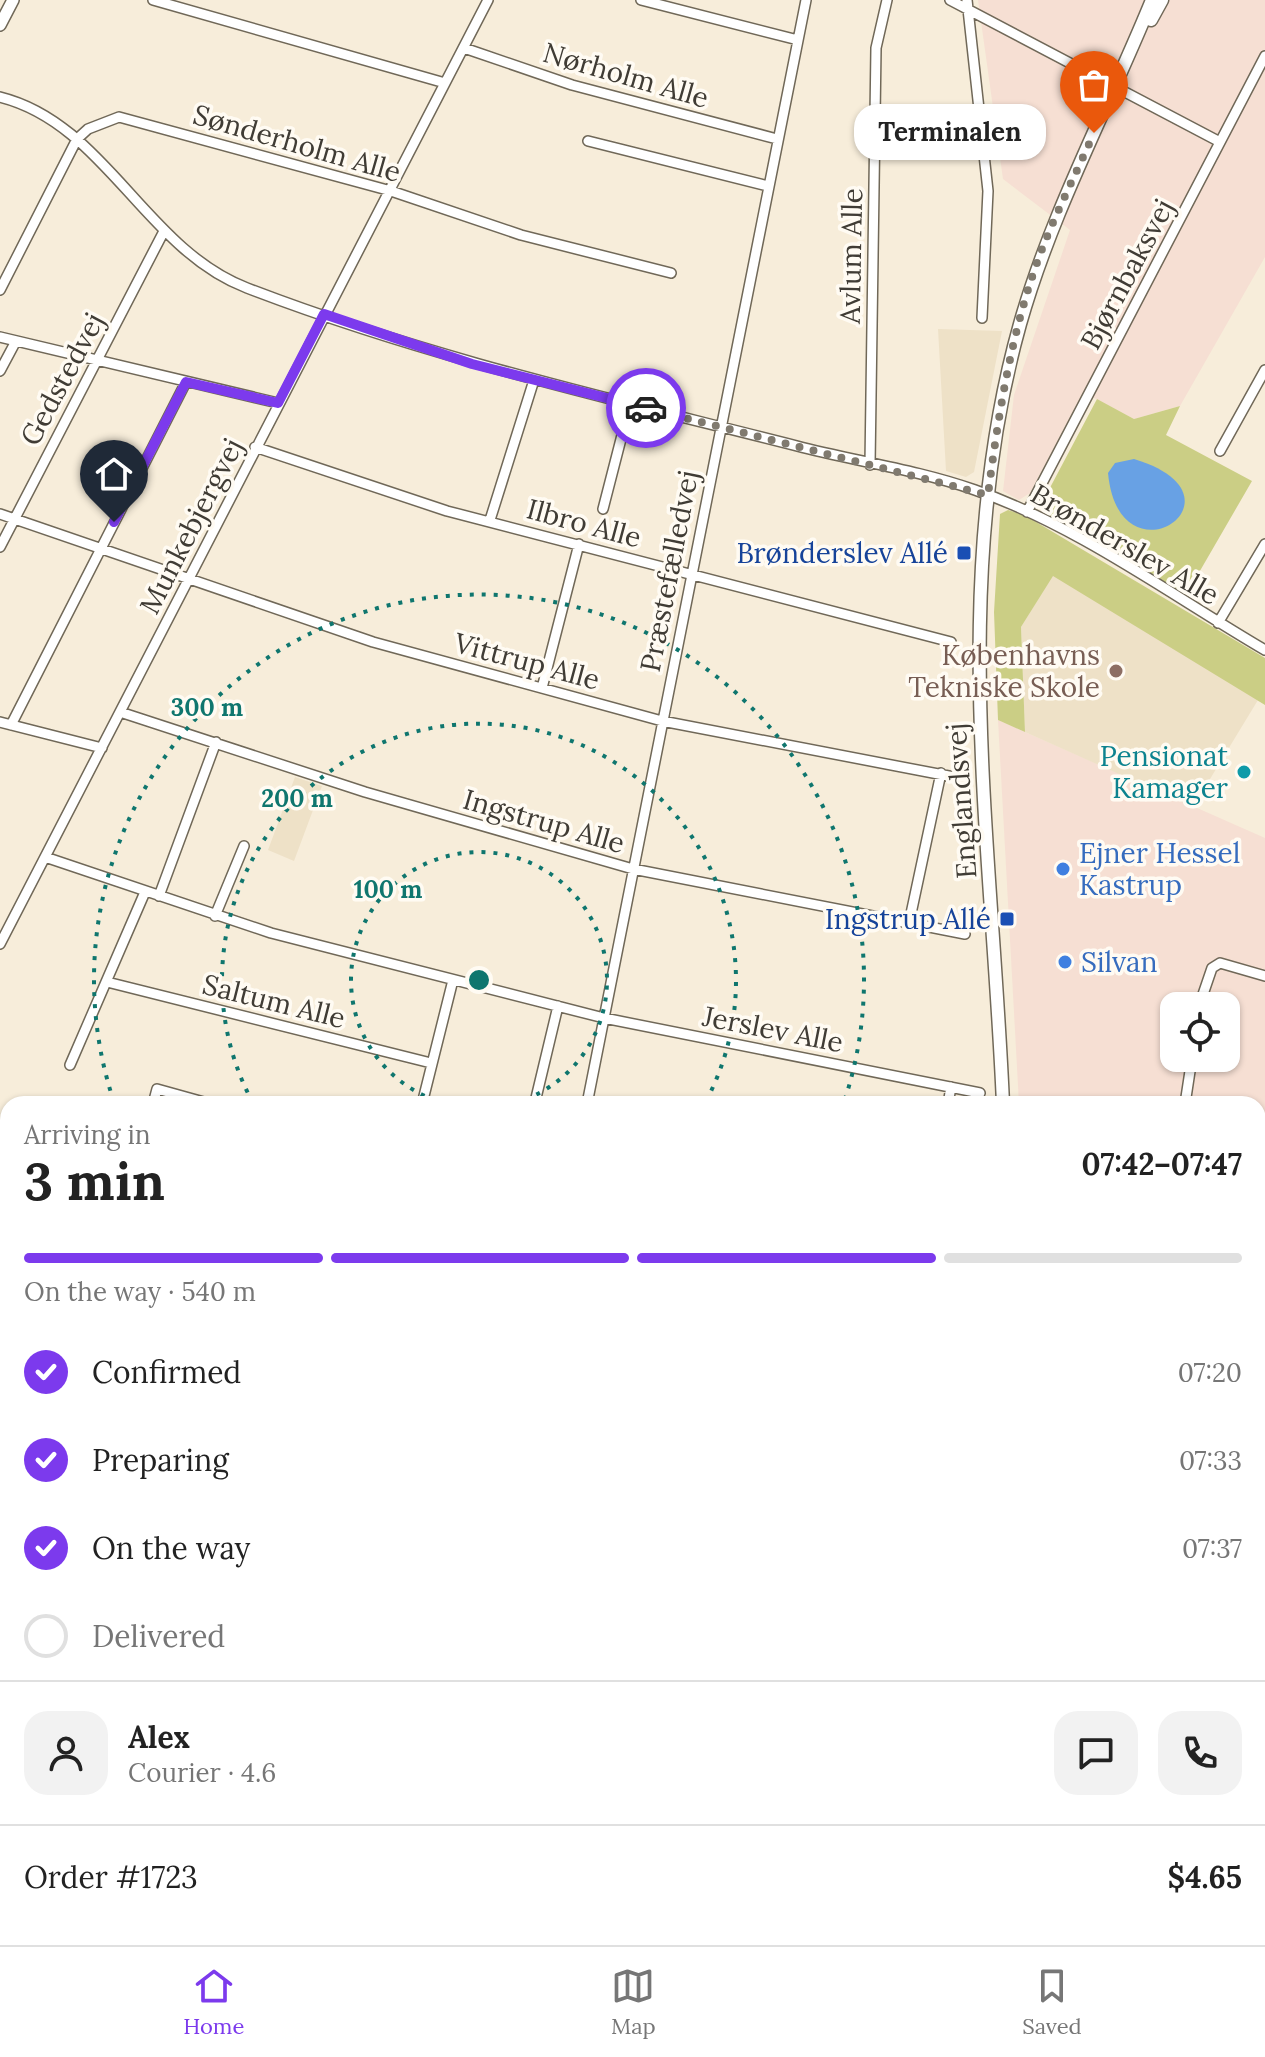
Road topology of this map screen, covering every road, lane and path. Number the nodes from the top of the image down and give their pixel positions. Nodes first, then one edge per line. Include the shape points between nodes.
1 (13, 0) edge
2 (153, 0) edge
3 (488, 0) edge
4 (641, 0) edge
5 (806, 0) edge
6 (887, 0) edge
7 (950, 0) edge
8 (1152, 0) edge
9 (1162, 0) edge
10 (967, 5) edge
11 (0, 25) edge
12 (798, 40) junction
13 (464, 48) junction
14 (1265, 56) edge
15 (445, 83) junction
16 (1116, 86) junction
17 (0, 97) edge
18 (77, 139) junction
19 (777, 139) junction
20 (588, 141) dead end
21 (1220, 142) junction
22 (768, 186) junction
23 (391, 191) junction
24 (163, 233) junction
25 (671, 273) dead end
26 (0, 290) edge
27 (324, 314) junction
28 (982, 318) dead end
29 (0, 337) edge
30 (16, 341) junction
31 (97, 359) junction
32 (1265, 370) edge
33 (0, 371) edge
34 (534, 380) junction
35 (186, 382) junction
36 (278, 403) junction
37 (630, 404) junction
38 (720, 426) junction
39 (255, 447) junction
40 (1220, 451) dead end
41 (870, 465) junction
42 (988, 495) junction
43 (603, 509) dead end
44 (1027, 512) junction
45 (0, 514) edge
46 (14, 519) junction
47 (490, 520) junction
48 (579, 544) junction
49 (1265, 544) edge
50 (0, 547) edge
51 (100, 550) junction
52 (692, 574) junction
53 (188, 581) junction
54 (1218, 623) junction
55 (951, 642) dead end
56 (1265, 650) edge
57 (542, 688) junction
58 (120, 712) junction
59 (662, 721) junction
60 (0, 722) edge
61 (11, 725) junction
62 (216, 742) junction
63 (102, 748) junction
64 (941, 773) junction
65 (954, 777) dead end
66 (244, 846) dead end
67 (45, 857) junction
68 (633, 869) junction
69 (145, 892) junction
70 (159, 896) junction
71 (215, 916) junction
72 (909, 923) junction
73 (965, 934) dead end
74 (0, 944) edge
75 (1265, 976) edge
76 (453, 980) junction
77 (107, 982) junction
78 (1204, 992) edge
79 (558, 1006) junction
80 (604, 1018) junction
81 (431, 1063) junction
82 (70, 1065) dead end
83 (1190, 1072) edge
84 (951, 1087) junction
85 (980, 1093) dead end
86 (155, 1096) edge
87 (182, 1096) edge
88 (424, 1096) edge
89 (536, 1096) edge
90 (589, 1096) edge
91 (949, 1096) edge
92 (1003, 1096) edge
93 (1186, 1096) edge

1 - 11 street
2 - 15 street
3 - 13 street, Munkebjergvej
4 - 12 street
5 - 12 street, Præstefælledvej
6 - 41 street, Avlum Alle via 876,48
7 - 10 street
8 - 16 main road, Englandsvej
9 - 16 main road, Englandsvej
10 - 16 street
10 - 28 street via 988,191
12 - 19 street, Præstefælledvej
13 - 15 street, Munkebjergvej
13 - 19 street, Nørholm Alle via 572,85
14 - 21 street, Bjørnbaksvej
15 - 23 street, Munkebjergvej
16 - 21 street
16 - 42 main road, Englandsvej via 1045,241 1019,326
17 - 18 street, Brønderslev Alle via 42,114
18 - 23 street, Sønderholm Alle via 119,117
18 - 24 street, Brønderslev Alle
18 - 26 street
19 - 22 street, Præstefælledvej
20 - 22 street
21 - 44 street, Bjørnbaksvej
22 - 38 street, Præstefælledvej
23 - 25 street, Sønderholm Alle via 521,235
23 - 27 street, Munkebjergvej
24 - 27 street, Brønderslev Alle via 185,253 245,287
24 - 31 street, Gedstedvej
27 - 34 street, Brønderslev Alle
27 - 36 street, Munkebjergvej
29 - 30 street
30 - 31 street
30 - 33 street
31 - 35 street
31 - 46 street, Gedstedvej
32 - 40 street
34 - 37 street, Brønderslev Alle
34 - 47 street
35 - 36 street
35 - 51 street
36 - 39 street, Munkebjergvej
37 - 38 street, Brønderslev Alle
37 - 43 street
38 - 41 street, Brønderslev Alle
38 - 52 street, Præstefælledvej
39 - 47 street, Ilbro Alle via 433,507
39 - 53 street, Munkebjergvej
41 - 42 street, Brønderslev Alle
42 - 44 street, Brønderslev Alle
42 - 92 main road, Englandsvej via 979,562 977,645
44 - 54 street, Brønderslev Alle
45 - 46 street, Vittrup Alle
46 - 50 street, Gedstedvej
46 - 51 street, Vittrup Alle
47 - 48 street, Ilbro Alle
48 - 52 street, Ilbro Alle
48 - 57 street
49 - 54 street
51 - 53 street, Vittrup Alle
51 - 61 street
52 - 55 street, Ilbro Alle
52 - 59 street, Præstefælledvej
53 - 57 street, Vittrup Alle via 373,642
53 - 58 street, Munkebjergvej
54 - 56 street, Brønderslev Alle
57 - 59 street, Vittrup Alle
58 - 62 street, Ingstrup Alle
58 - 63 street, Munkebjergvej
59 - 64 street, Vittrup Alle
59 - 68 street, Præstefælledvej
60 - 61 street
61 - 63 street
62 - 68 street, Ingstrup Alle via 365,792
62 - 70 street
63 - 67 street, Munkebjergvej
64 - 65 street, Vittrup Alle
64 - 72 street
66 - 71 street
67 - 69 street, Jerslev Alle
67 - 74 street, Munkebjergvej
68 - 72 street, Ingstrup Alle
68 - 80 street, Præstefælledvej
69 - 70 street, Jerslev Alle
69 - 77 street
70 - 71 street, Jerslev Alle
71 - 76 street, Jerslev Alle
72 - 73 street, Ingstrup Alle
75 - 78 street via 1220,963 1212,968
76 - 79 street, Jerslev Alle
76 - 81 street
77 - 81 street, Saltum Alle
77 - 82 street
79 - 80 street, Jerslev Alle
79 - 89 street
80 - 84 street, Jerslev Alle
80 - 90 street, Præstefælledvej
81 - 88 street
83 - 93 street
84 - 85 street, Jerslev Alle
84 - 91 street
86 - 87 street via 157,1089

